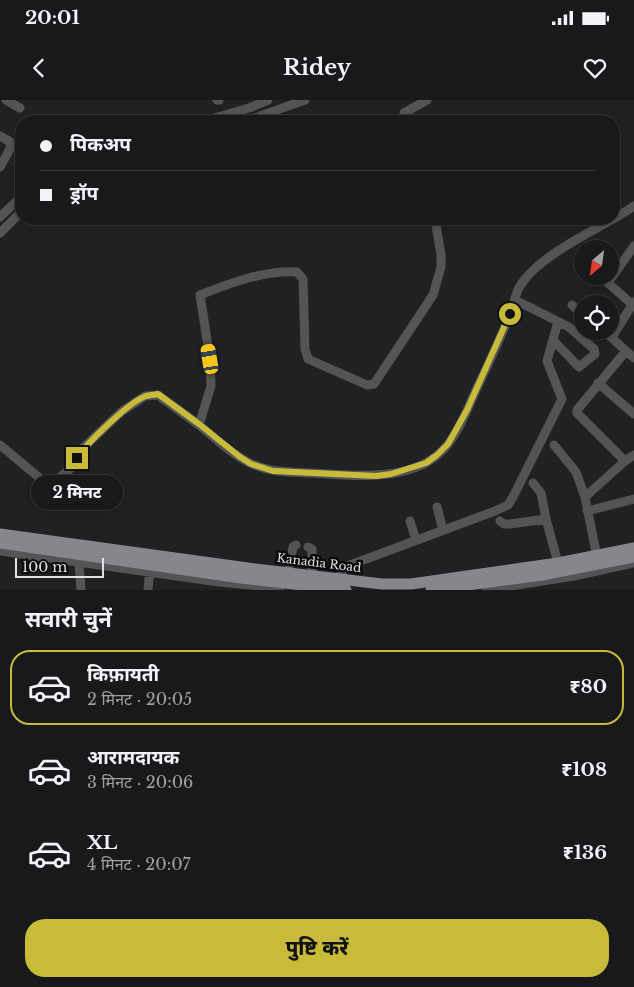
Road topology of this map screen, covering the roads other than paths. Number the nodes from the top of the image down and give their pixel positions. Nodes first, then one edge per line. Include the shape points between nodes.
1 (6, 100) edge
2 (268, 100) edge
3 (305, 100) edge
4 (428, 100) edge
5 (20, 108) dead end
6 (222, 115) edge
7 (263, 115) edge
8 (404, 115) edge
9 (0, 136) edge
10 (0, 167) edge
11 (15, 202) edge
12 (634, 206) edge
13 (620, 215) edge
14 (0, 217) edge
15 (15, 218) edge
16 (436, 225) edge
17 (604, 225) edge
18 (0, 233) edge
19 (634, 246) edge
20 (619, 267) edge
21 (611, 285) edge
22 (515, 300) junction
23 (633, 304) edge
24 (619, 321) edge
25 (558, 322) junction
26 (553, 340) junction
27 (614, 340) edge
28 (626, 351) junction
29 (634, 358) edge
30 (598, 383) junction
31 (634, 414) edge
32 (199, 424) junction
33 (0, 445) edge
34 (554, 445) dead end
35 (634, 455) edge
36 (625, 461) junction
37 (533, 483) dead end
38 (585, 497) junction
39 (634, 499) edge
40 (437, 507) dead end
41 (587, 511) junction
42 (546, 519) junction
43 (410, 521) dead end
44 (500, 521) dead end
45 (443, 530) junction
46 (0, 534) edge
47 (416, 540) junction
48 (0, 543) edge
49 (296, 545) dead end
50 (308, 547) dead end
51 (634, 548) edge
52 (0, 551) edge
53 (634, 557) edge
54 (598, 560) junction
55 (78, 562) junction
56 (558, 562) junction
57 (634, 563) edge
58 (150, 568) junction
59 (288, 573) junction
60 (574, 573) junction
61 (337, 579) junction
62 (312, 581) junction
63 (544, 582) edge
64 (506, 585) edge
65 (297, 588) edge
66 (452, 588) edge
67 (80, 590) edge
68 (148, 590) edge
69 (346, 590) edge
70 (431, 590) edge
71 (486, 590) edge

1 - 5 street
2 - 6 street
3 - 7 street
4 - 8 street
9 - 10 street via 9,141 11,147
11 - 14 street
12 - 13 street
15 - 18 street
16 - 32 street via 442,255 433,296 374,384 367,385 308,359 303,279 297,272 282,271 200,295 211,386
17 - 22 street via 565,246 535,268 520,286
19 - 20 street
21 - 23 street
22 - 25 street
22 - 32 street via 467,410 448,444 426,463 376,476 273,471 251,464
23 - 24 street
25 - 26 street
25 - 26 street via 569,327 594,349 595,354 579,367
26 - 45 street via 547,361 562,399 513,497 508,505
27 - 28 street
28 - 29 street
28 - 30 street
30 - 31 street
30 - 36 street via 577,410 578,415
32 - 33 street via 158,394 145,396 121,412 84,447 70,469 55,481 42,480
34 - 38 street via 576,472
35 - 36 street
36 - 38 street
37 - 42 street via 541,493
38 - 41 street
39 - 41 street
40 - 45 street
41 - 54 street
42 - 44 street via 510,524
42 - 56 street
43 - 47 street
45 - 47 street
46 - 59 main road, Kanadia Road
47 - 61 street via 350,565
48 - 58 main road, Kanadia Road
49 - 59 street
50 - 62 street via 312,549
51 - 54 main road, Kanadia Road
52 - 55 street
53 - 54 main road, Kanadia Road
54 - 56 main road, Kanadia Road
54 - 60 main road, Kanadia Road
55 - 58 street
55 - 67 street
56 - 61 main road, Kanadia Road via 411,584
57 - 60 street
58 - 65 main road, Kanadia Road
58 - 68 street
59 - 62 main road, Kanadia Road
60 - 63 main road, Kanadia Road
61 - 62 main road, Kanadia Road
62 - 65 main road, Kanadia Road
62 - 69 main road, Kanadia Road
63 - 64 main road, Kanadia Road
64 - 66 main road, Kanadia Road
64 - 71 street
66 - 70 main road, Kanadia Road

